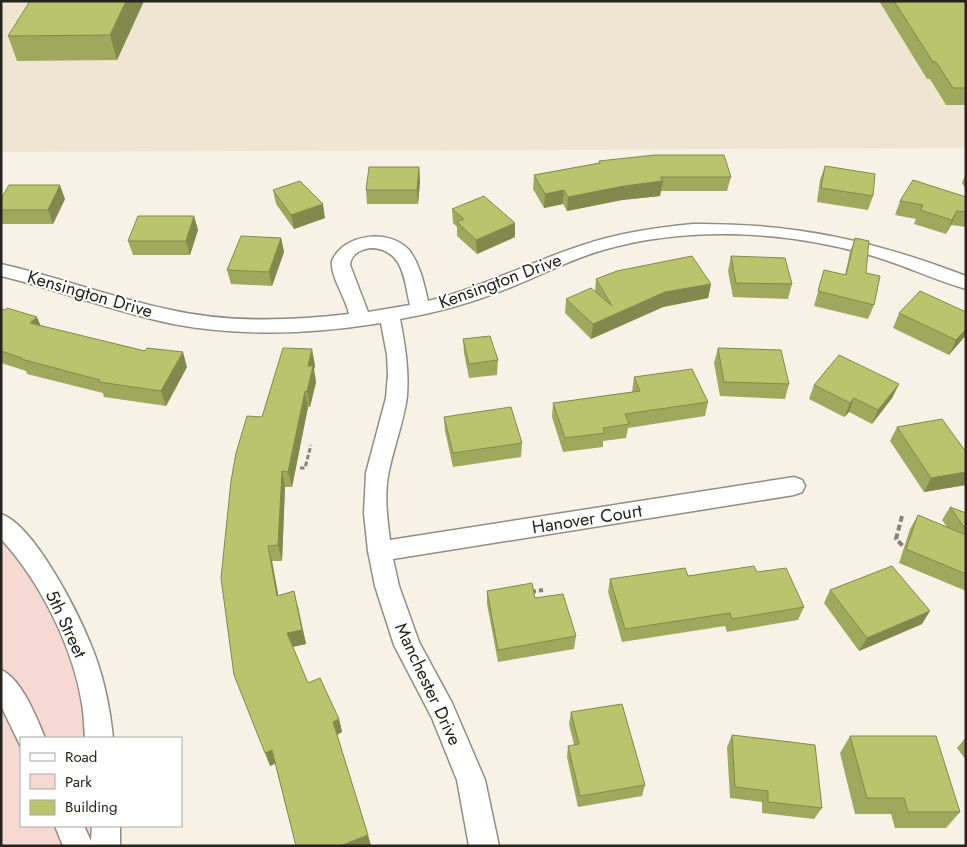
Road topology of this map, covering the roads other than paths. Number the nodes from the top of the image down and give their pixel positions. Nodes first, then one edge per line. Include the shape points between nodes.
1 (1, 270) edge
2 (966, 282) edge
3 (421, 309) junction
4 (389, 315) junction
5 (360, 319) junction
6 (794, 486) dead end
7 (1, 523) edge
8 (380, 551) junction
9 (1, 682) edge
10 (31, 737) edge
11 (100, 737) edge
12 (69, 827) edge
13 (106, 827) edge
14 (78, 846) edge
15 (105, 846) edge
16 (484, 846) edge

1 - 5 street, Kensington Drive via 151,313 218,323 302,325
2 - 3 street, Kensington Drive via 878,251 807,235 691,230 647,234 597,246 481,292
3 - 4 street, Kensington Drive
3 - 5 street via 405,257 395,248 360,244 340,261
4 - 5 street, Kensington Drive
4 - 8 street, Manchester Drive via 398,374 396,398 377,473 375,519
6 - 8 street, Hanover Court
7 - 11 street, 5th Street via 28,552 54,594 79,646 95,702
8 - 16 street, Manchester Drive via 387,586 407,645 443,712 471,780
9 - 10 street via 18,707
12 - 14 street
13 - 15 street

